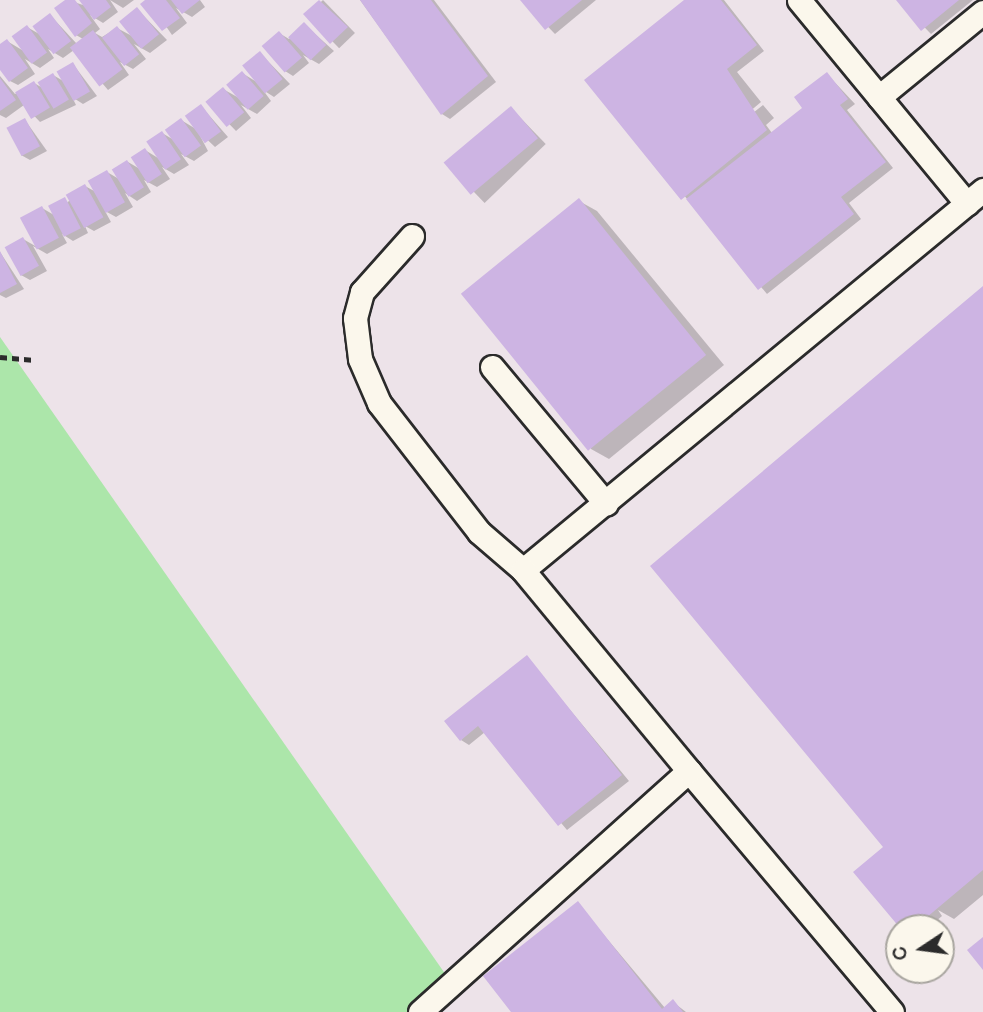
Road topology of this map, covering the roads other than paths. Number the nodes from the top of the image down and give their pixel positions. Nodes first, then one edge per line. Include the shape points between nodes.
1 (799, 0) edge
2 (983, 12) edge
3 (879, 97) junction
4 (975, 197) edge
5 (412, 236) dead end
6 (492, 367) dead end
7 (606, 504) junction
8 (523, 570) junction
9 (689, 771) junction
10 (420, 1012) edge
11 (892, 1012) edge

1 - 3 lane
2 - 3 lane
3 - 4 lane
4 - 7 lane
5 - 8 lane via 362,292 355,318 360,359 379,403 480,532
6 - 7 lane
7 - 8 lane
8 - 9 lane
9 - 10 lane
9 - 11 lane

